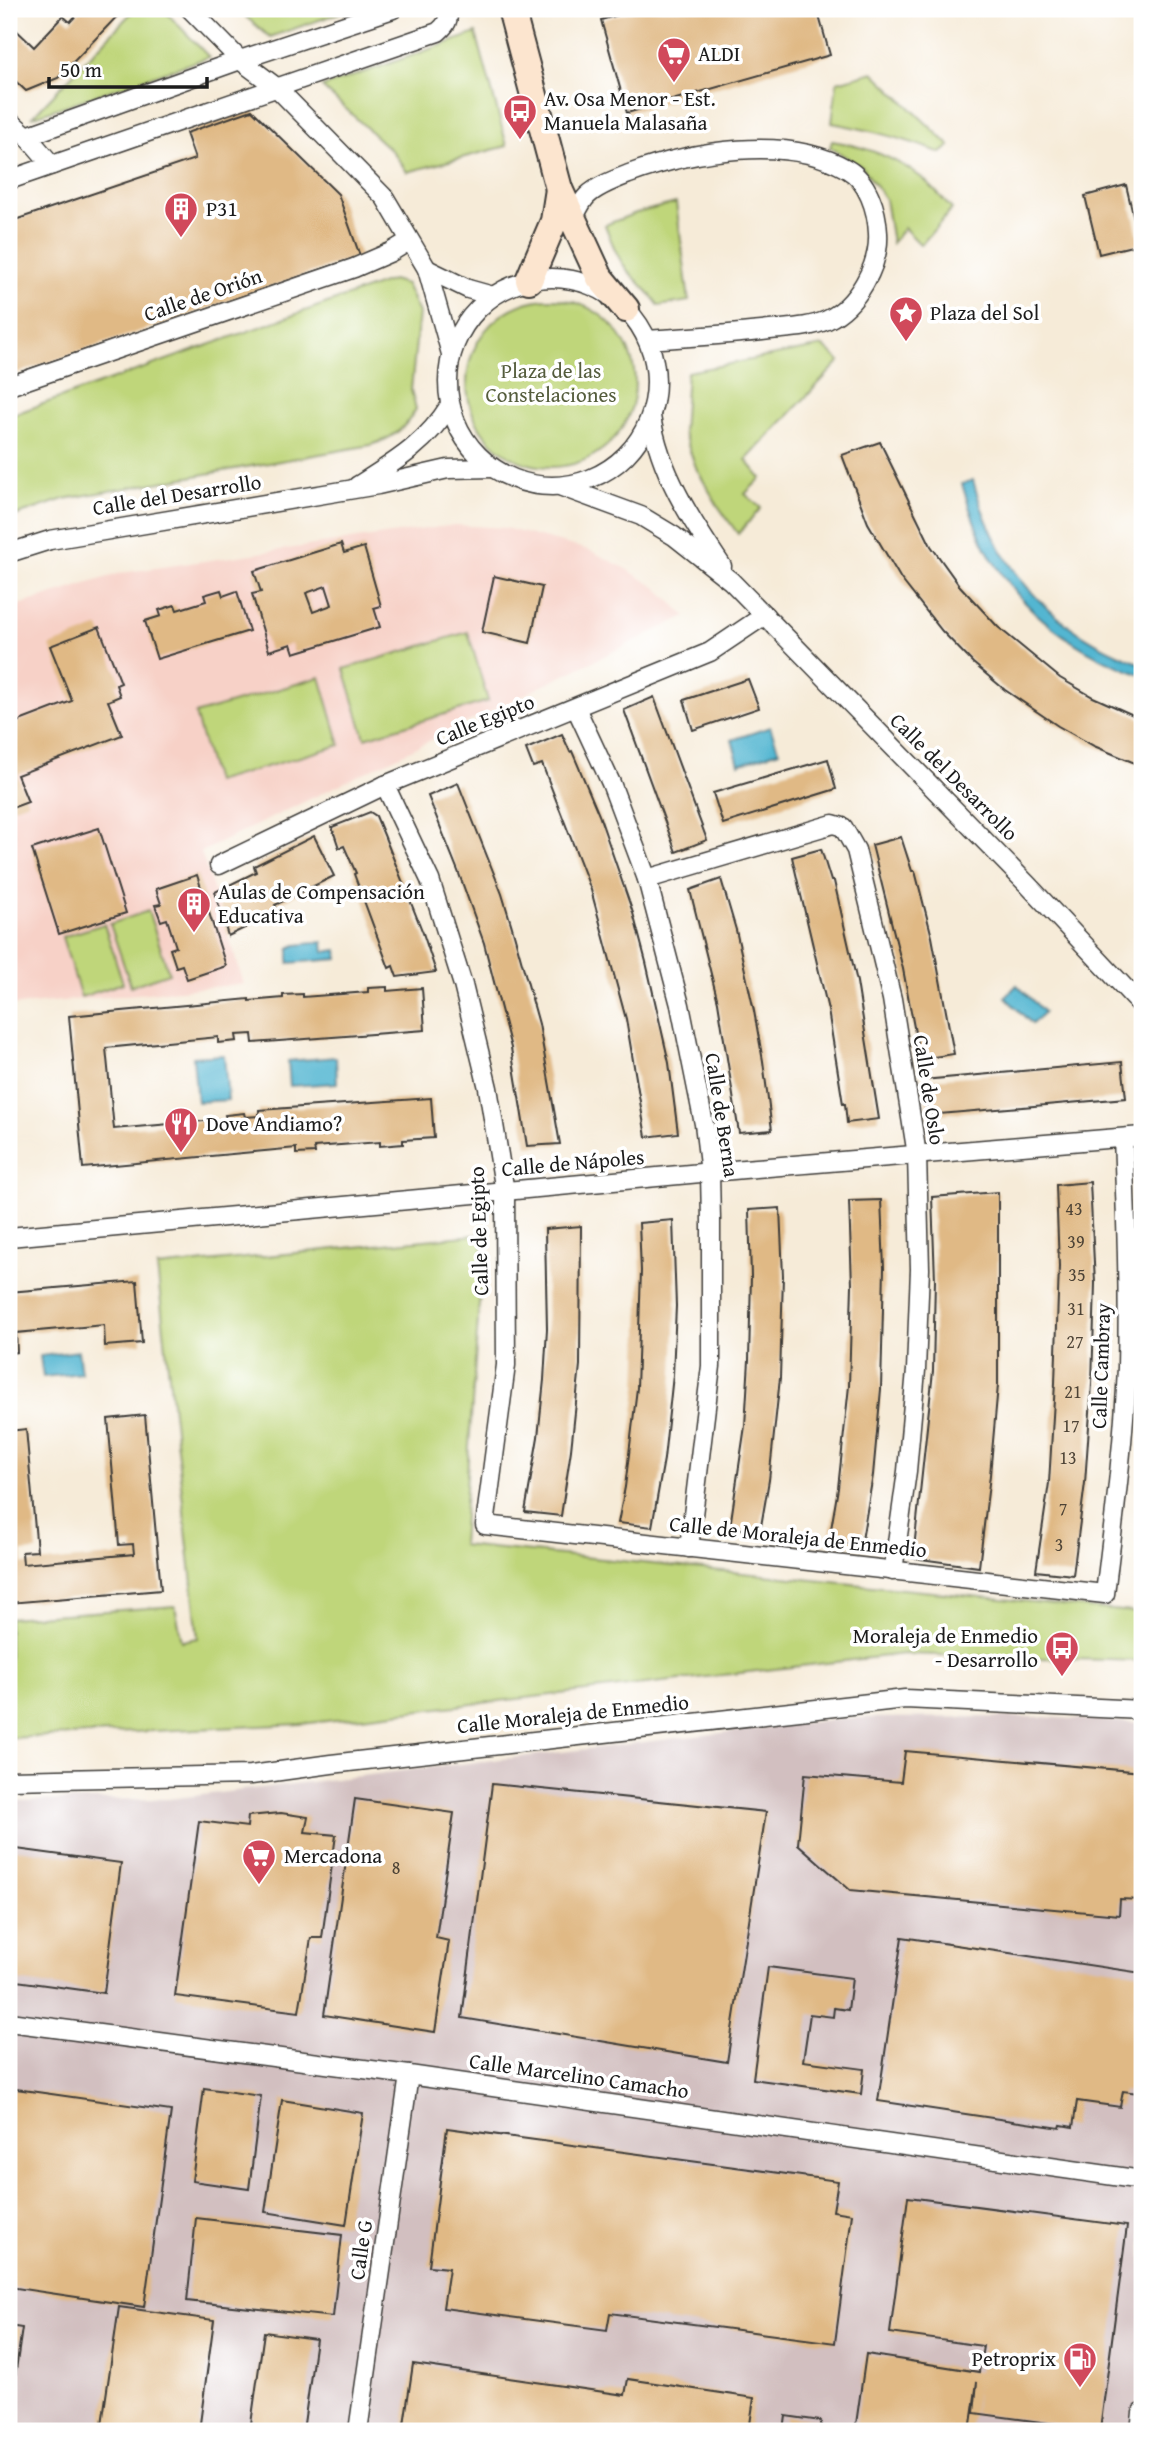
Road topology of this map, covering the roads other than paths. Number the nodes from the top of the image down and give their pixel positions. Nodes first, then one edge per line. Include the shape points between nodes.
1 (190, 9) edge
2 (393, 9) edge
3 (447, 9) edge
4 (512, 9) edge
5 (240, 60) junction
6 (276, 87) junction
7 (9, 120) edge
8 (27, 136) junction
9 (52, 165) junction
10 (9, 180) edge
11 (559, 189) junction
12 (573, 219) junction
13 (409, 241) junction
14 (427, 269) junction
15 (529, 280) junction
16 (493, 296) junction
17 (626, 309) junction
18 (648, 340) junction
19 (451, 354) junction
20 (9, 386) edge
21 (450, 405) junction
22 (651, 415) junction
23 (493, 468) junction
24 (354, 488) junction
25 (562, 488) junction
26 (9, 553) edge
27 (731, 581) junction
28 (765, 615) junction
29 (576, 708) junction
30 (385, 785) junction
31 (219, 865) dead end
32 (647, 879) junction
33 (1142, 1006) edge
34 (1142, 1136) edge
35 (1123, 1138) junction
36 (917, 1155) junction
37 (709, 1173) junction
38 (505, 1192) junction
39 (9, 1237) edge
40 (485, 1525) joint
41 (689, 1548) junction
42 (892, 1571) junction
43 (1105, 1594) joint
44 (1142, 1710) edge
45 (9, 1780) edge
46 (9, 2022) edge
47 (409, 2075) junction
48 (1142, 2180) edge
49 (1142, 2413) edge
50 (358, 2431) edge
51 (1140, 2431) edge

1 - 5 street
2 - 5 street
3 - 6 street via 446,24 438,32
4 - 11 street
5 - 6 street
5 - 8 street
6 - 9 street
6 - 13 street via 385,198
7 - 8 street
8 - 9 street
9 - 10 street
11 - 12 street
11 - 15 street via 554,221
12 - 17 street via 600,278
12 - 18 street via 587,196 613,180 654,165 746,150 819,156 850,170 867,191 877,215 879,246 872,273 829,319 805,326
13 - 14 street
13 - 20 street, Calle de Orión via 354,268
14 - 16 street
14 - 19 street
15 - 16 street
15 - 17 street via 581,282 605,292
16 - 19 street via 460,331
17 - 18 street
18 - 22 street via 656,377
19 - 21 street via 447,379
21 - 23 street via 473,451
21 - 24 street, Calle del Desarrollo via 438,425 409,453
22 - 25 street via 639,441 621,462 597,477
22 - 27 street, Calle del Desarrollo via 667,472
23 - 24 street, Calle del Desarrollo via 449,469
23 - 25 street via 517,481
24 - 26 street, Calle del Desarrollo via 50,540
25 - 27 street, Calle del Desarrollo via 641,516
27 - 28 street, Calle del Desarrollo
28 - 29 street, Calle Egipto via 710,652
28 - 33 street, Calle del Desarrollo
29 - 30 street, Calle Egipto
29 - 32 street, Calle de Berna via 611,783
30 - 31 street, Calle Egipto
30 - 38 street, Calle de Egipto via 430,880 463,985 488,1088
32 - 36 street, Calle de Oslo via 823,825 843,827 856,850 883,963
32 - 37 street, Calle de Berna via 683,1018
34 - 35 street, Calle de Nápoles
35 - 36 street, Calle de Nápoles
35 - 43 street, Calle Cambray via 1127,1367
36 - 37 street, Calle de Nápoles
36 - 42 street, Calle de Oslo via 920,1269 916,1370
37 - 38 street, Calle de Nápoles
37 - 41 street, Calle de Berna via 711,1366
38 - 39 street, Calle de Nápoles
38 - 40 street, Calle de Egipto via 506,1365
40 - 41 street, Calle de Moraleja de Enmedio
41 - 42 street, Calle de Moraleja de Enmedio
42 - 43 street, Calle de Moraleja de Enmedio
44 - 45 street, Calle Moraleja de Enmedio via 905,1699 251,1775
46 - 47 street, Calle Marcelino Camacho
47 - 48 street, Calle Marcelino Camacho
47 - 50 street, Calle G
49 - 51 street

